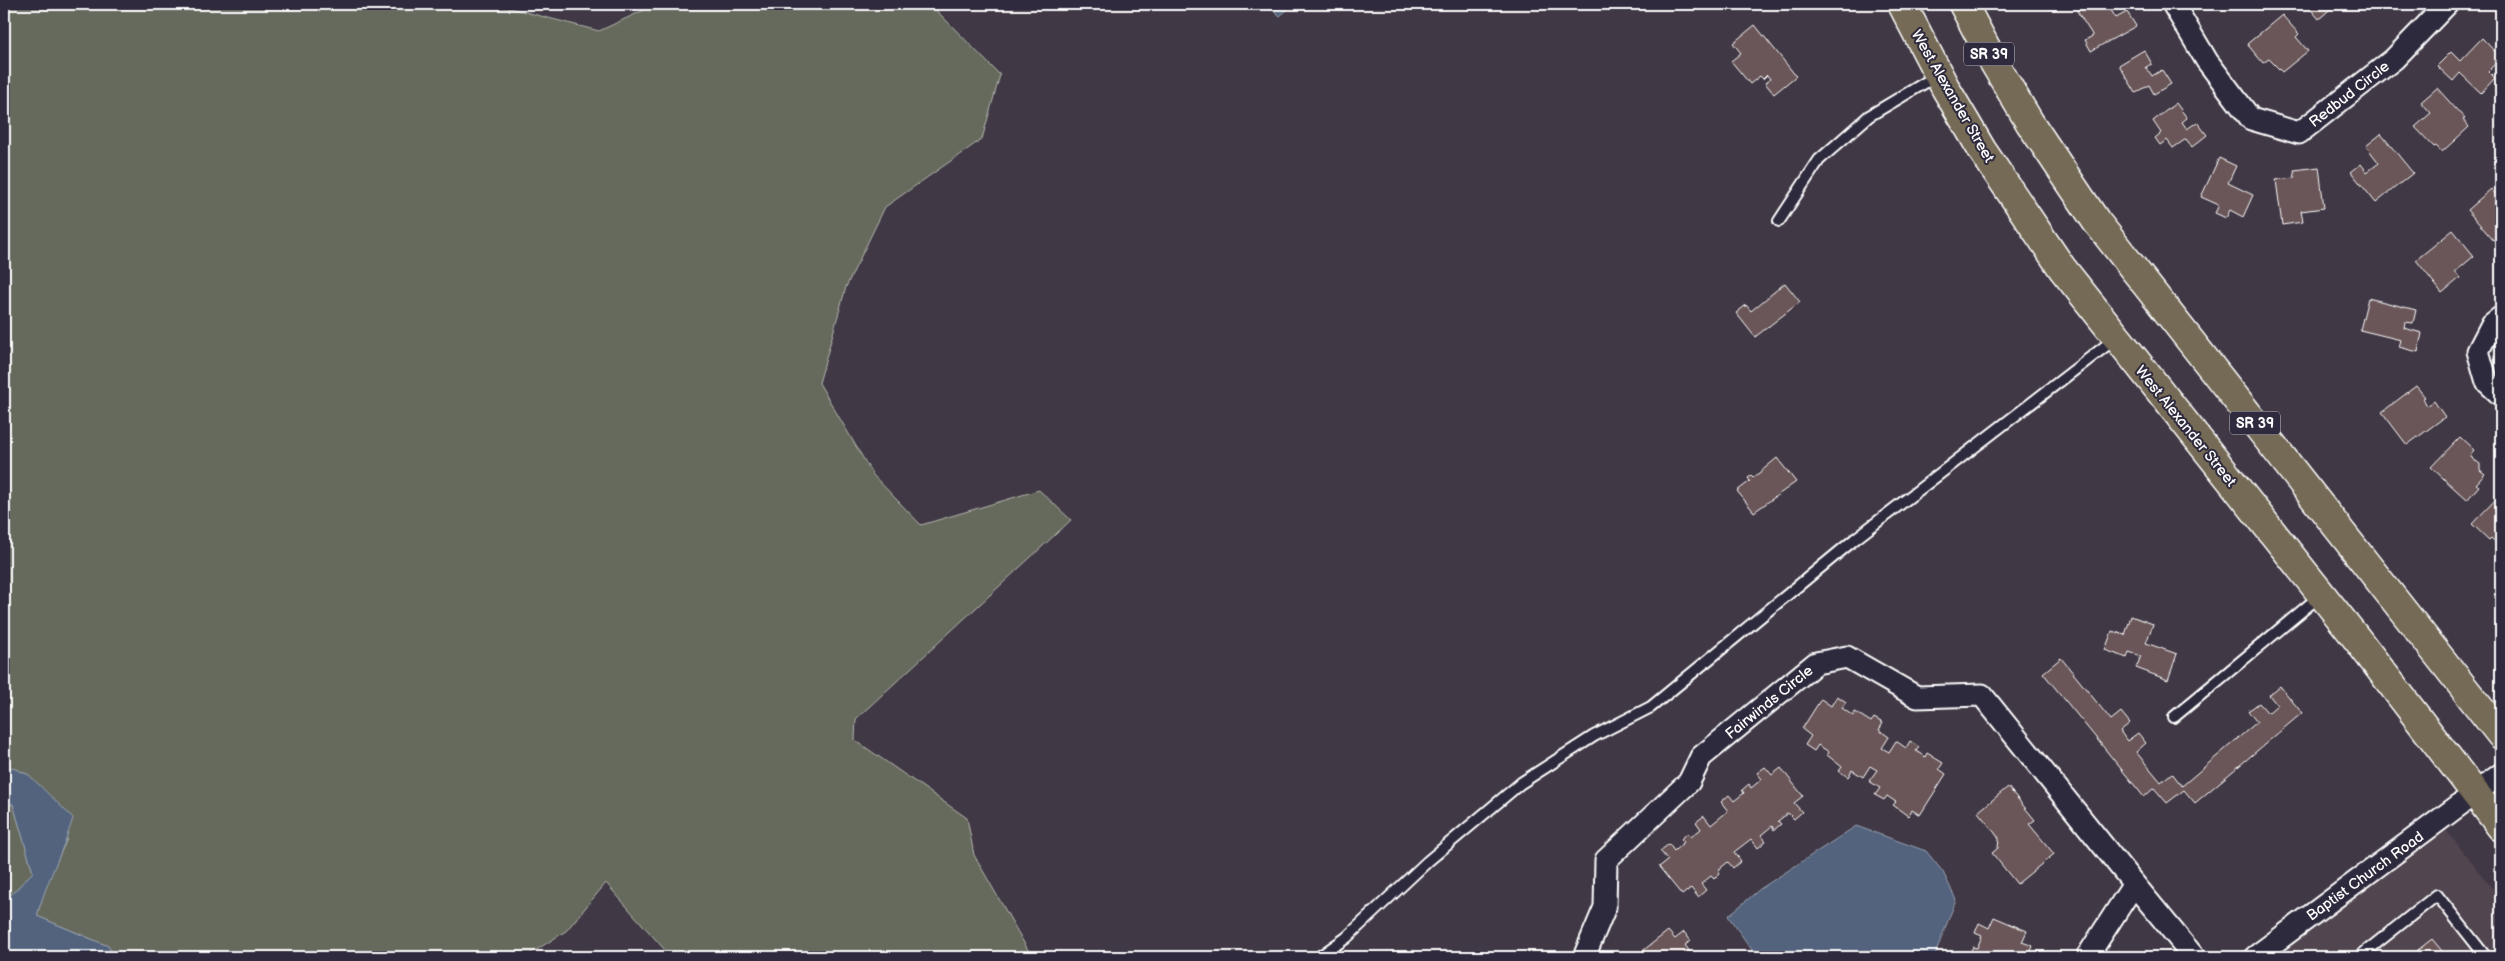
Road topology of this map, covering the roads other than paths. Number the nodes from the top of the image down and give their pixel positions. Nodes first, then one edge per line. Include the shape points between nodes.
1 (1902, 4) edge
2 (1963, 4) edge
3 (2174, 4) edge
4 (2447, 4) edge
5 (1939, 75) junction
6 (1779, 221) dead end
7 (2501, 317) edge
8 (2116, 338) junction
9 (2501, 396) edge
10 (2322, 595) junction
11 (2174, 717) dead end
12 (2501, 735) edge
13 (2501, 774) edge
14 (2476, 795) junction
15 (2501, 827) edge
16 (2134, 884) junction
17 (2088, 956) edge
18 (1320, 957) edge
19 (1584, 957) edge
20 (2194, 957) edge
21 (2255, 957) edge
22 (2359, 957) edge
23 (2486, 957) edge

1 - 5 main road, West Alexander Street
2 - 12 main road, SR 39 via 2030,123 2096,221
3 - 4 street, Redbud Circle via 2207,61 2251,119 2299,134 2394,59
5 - 6 lane via 1870,116 1819,160
5 - 8 main road, West Alexander Street via 2021,210
7 - 9 street via 2492,324 2478,351 2487,382
8 - 10 main road, West Alexander Street
8 - 18 lane via 1855,538 1651,707 1594,736 1521,783 1428,861 1346,938
10 - 11 lane
10 - 14 main road, West Alexander Street
13 - 14 street, Baptist Church Road
14 - 15 main road, West Alexander Street
14 - 21 street, Baptist Church Road
16 - 17 street
16 - 19 street, Fairwinds Circle via 1982,695 1917,697 1847,657 1816,663 1701,757 1689,782 1606,860 1605,907
16 - 20 street, Fairwinds Circle
22 - 23 lane via 2438,895

